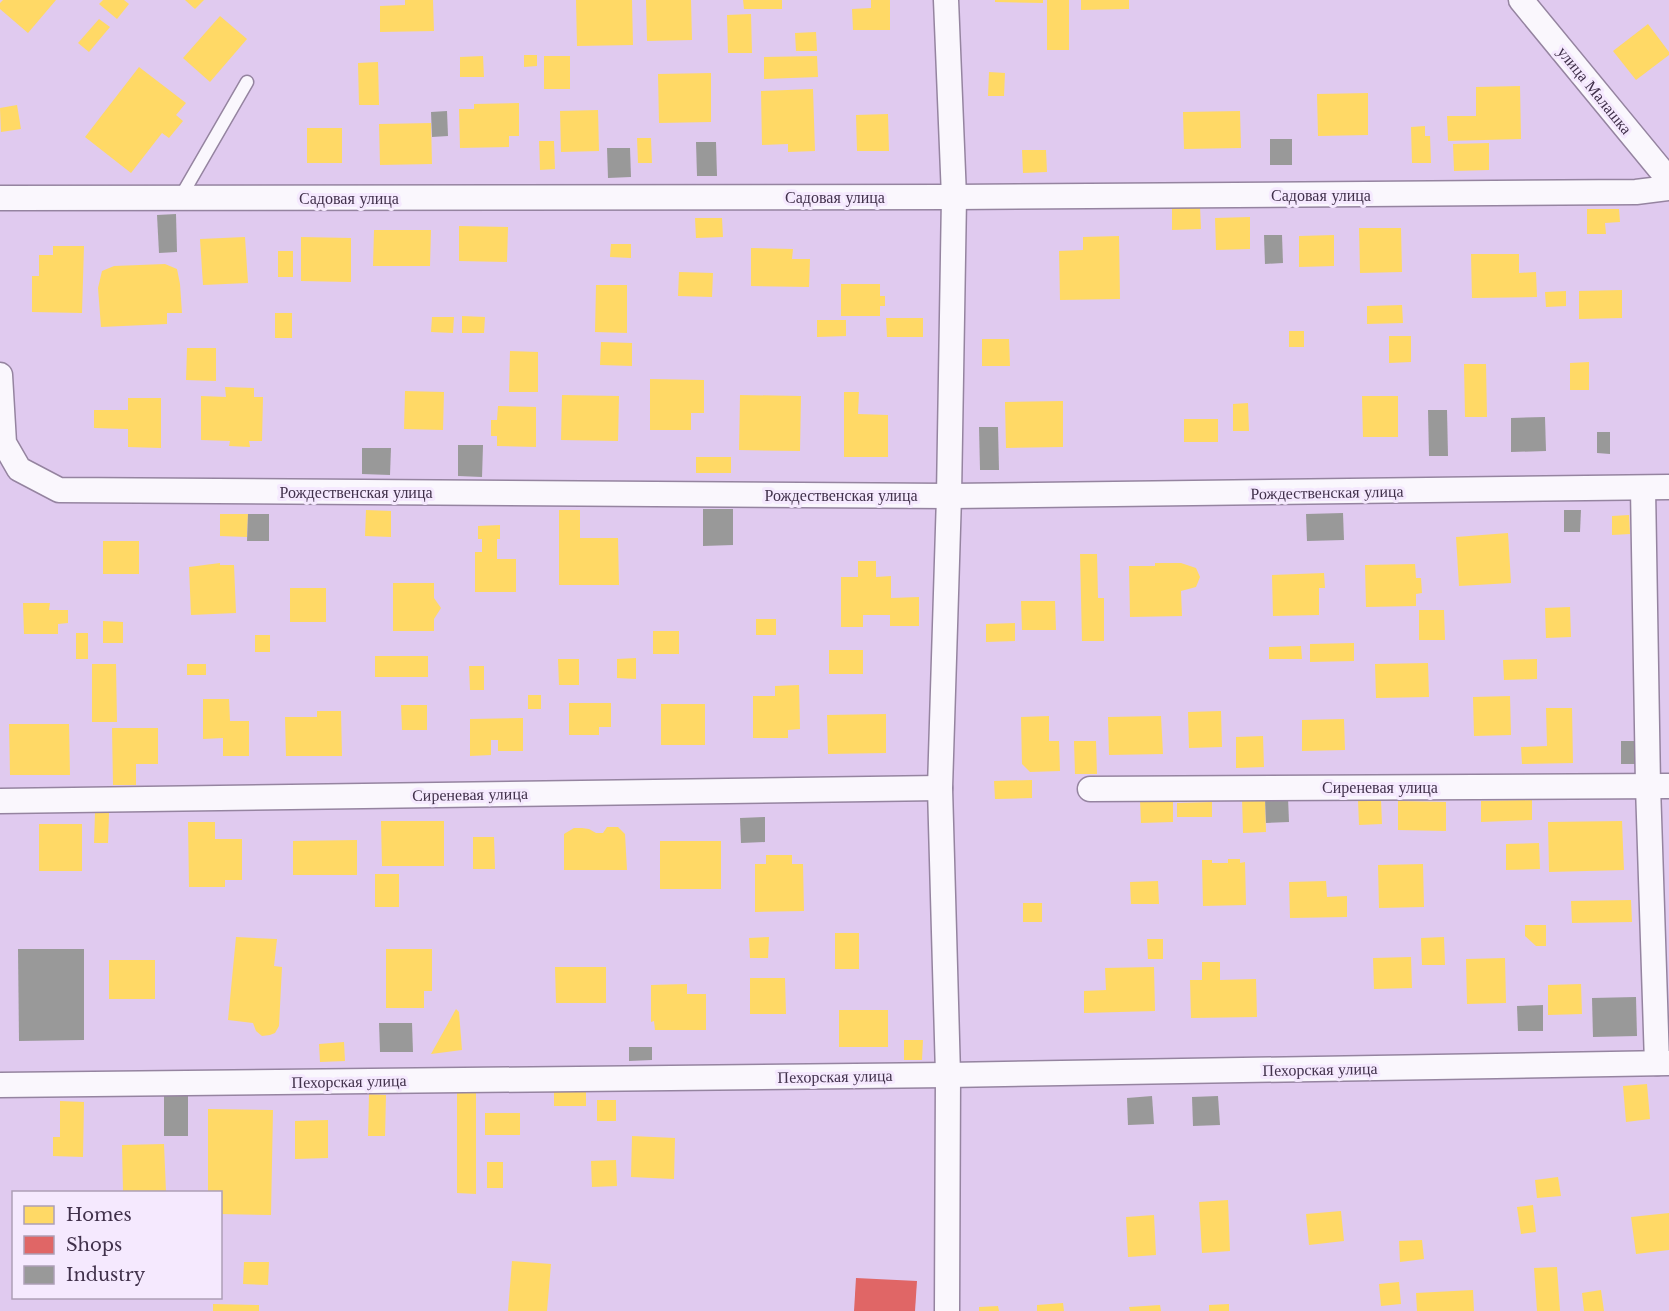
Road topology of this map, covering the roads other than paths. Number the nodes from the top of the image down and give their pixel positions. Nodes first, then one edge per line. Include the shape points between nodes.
1 (946, 0) edge
2 (1521, 0) edge
3 (247, 82) dead end
4 (1669, 180) edge
5 (1669, 188) edge
6 (954, 197) junction
7 (0, 198) edge
8 (180, 198) junction
9 (0, 375) edge
10 (1669, 487) edge
11 (1643, 488) junction
12 (949, 496) junction
13 (1658, 786) edge
14 (940, 788) junction
15 (1090, 789) dead end
16 (0, 801) edge
17 (1663, 1063) edge
18 (948, 1075) junction
19 (0, 1085) edge
20 (947, 1311) edge

1 - 6 street
2 - 4 street, улица Малашка
3 - 8 lane
5 - 6 street, Садовая улица via 1636,192
6 - 8 street, Садовая улица
6 - 12 street
7 - 8 street, Садовая улица
9 - 12 street, Рождественская улица via 4,443 19,469 59,490
10 - 11 street, Рождественская улица
11 - 12 street, Рождественская улица
11 - 13 street
12 - 14 street
13 - 15 street, Сиреневая улица
13 - 17 street
14 - 16 street, Сиреневая улица
14 - 18 street
17 - 18 street, Пехорская улица
18 - 19 street, Пехорская улица
18 - 20 street

